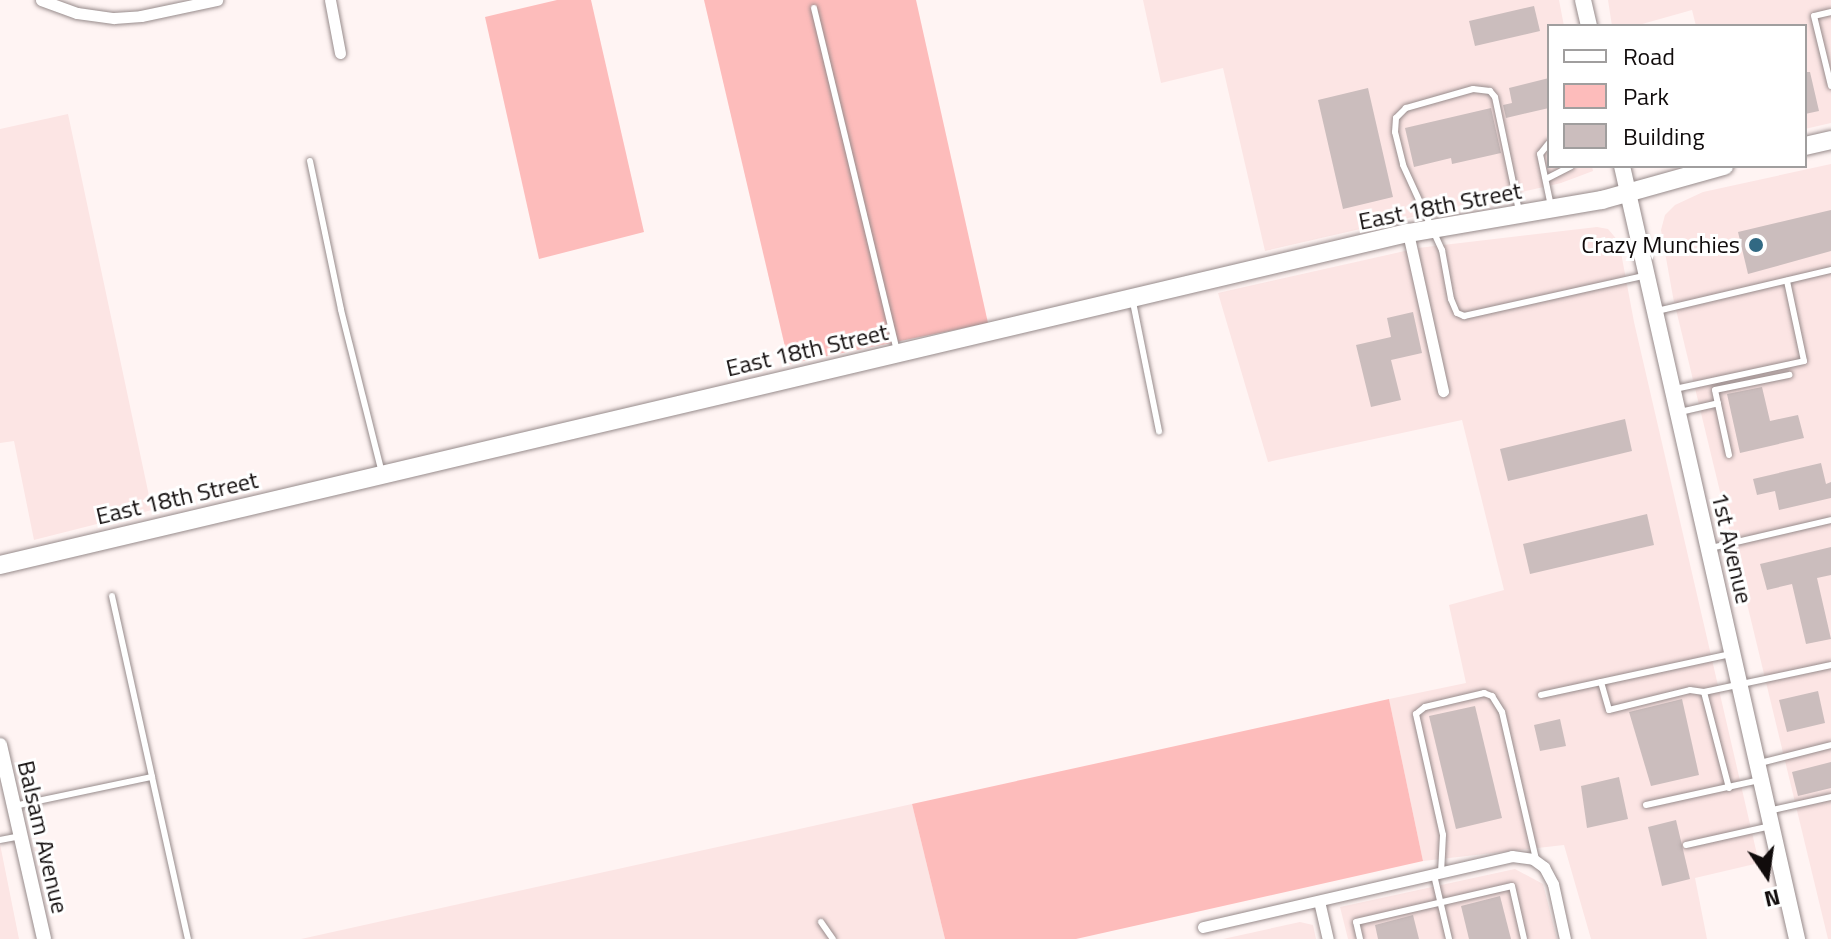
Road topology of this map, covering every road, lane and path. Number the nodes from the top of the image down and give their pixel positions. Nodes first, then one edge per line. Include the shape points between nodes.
1 (41, 0) edge
2 (217, 0) edge
3 (330, 0) edge
4 (1583, 0) edge
5 (814, 8) dead end
6 (1831, 12) edge
7 (1589, 24) edge
8 (340, 53) dead end
9 (1831, 86) edge
10 (1831, 140) edge
11 (1547, 145) edge
12 (1807, 146) edge
13 (310, 161) dead end
14 (1567, 168) edge
15 (1622, 168) edge
16 (1714, 168) edge
17 (1546, 179) junction
18 (1628, 194) junction
19 (1552, 209) junction
20 (1520, 215) junction
21 (1430, 229) junction
22 (1408, 233) junction
23 (1831, 270) edge
24 (1645, 275) junction
25 (1787, 281) junction
26 (1132, 298) junction
27 (1654, 312) junction
28 (898, 353) junction
29 (1789, 375) dead end
30 (1671, 390) junction
31 (1443, 391) dead end
32 (1718, 403) junction
33 (1676, 412) junction
34 (1159, 431) dead end
35 (1729, 455) dead end
36 (383, 474) junction
37 (1831, 520) edge
38 (1707, 549) junction
39 (0, 565) edge
40 (112, 596) dead end
41 (1731, 654) junction
42 (1831, 665) edge
43 (1601, 682) junction
44 (1738, 685) junction
45 (1704, 692) junction
46 (1541, 695) dead end
47 (0, 745) edge
48 (1831, 745) edge
49 (1758, 772) junction
50 (152, 777) junction
51 (1729, 788) junction
52 (1831, 797) edge
53 (1646, 805) dead end
54 (14, 806) junction
55 (1769, 819) junction
56 (20, 836) junction
57 (0, 840) edge
58 (1686, 845) dead end
59 (1536, 861) junction
60 (1437, 874) junction
61 (1319, 901) junction
62 (1441, 903) junction
63 (821, 922) dead end
64 (1205, 933) edge
65 (44, 939) edge
66 (188, 939) edge
67 (833, 939) edge
68 (1328, 939) edge
69 (1360, 939) edge
70 (1449, 939) edge
71 (1524, 939) edge
72 (1565, 939) edge
73 (1797, 939) edge

1 - 2 street via 77,13 114,18
3 - 8 street
4 - 7 main road
5 - 28 lane
6 - 9 lane via 1814,16
10 - 12 main road
11 - 17 lane via 1540,154
13 - 36 lane
14 - 17 lane
15 - 18 main road, 1st Avenue
16 - 18 main road, East 18th Street
17 - 19 lane
18 - 19 main road, East 18th Street
18 - 24 main road, 1st Avenue
19 - 20 main road, East 18th Street
20 - 21 main road, East 18th Street
20 - 21 lane via 1495,97 1473,89 1406,108 1396,118 1403,165
21 - 22 main road, East 18th Street
21 - 24 lane via 1442,250 1451,299 1464,316
22 - 26 main road, East 18th Street
22 - 31 street
23 - 25 lane
24 - 27 main road, 1st Avenue
25 - 27 lane
25 - 30 lane via 1804,361
26 - 28 main road, East 18th Street
26 - 34 lane
27 - 30 main road, 1st Avenue
28 - 36 main road, East 18th Street
29 - 32 lane via 1715,390
30 - 33 main road, 1st Avenue
32 - 33 lane
32 - 35 lane
33 - 38 main road, 1st Avenue
36 - 39 main road, East 18th Street
37 - 38 lane
38 - 41 main road, 1st Avenue
40 - 50 lane
41 - 43 lane
41 - 44 main road, 1st Avenue
42 - 44 lane
43 - 45 lane via 1609,710 1690,690
43 - 46 lane
44 - 45 lane
44 - 49 main road, 1st Avenue
45 - 51 lane
47 - 54 street, Balsam Avenue
48 - 49 lane
49 - 51 lane
49 - 55 main road, 1st Avenue
50 - 54 lane
50 - 66 lane
51 - 53 lane
52 - 55 lane
54 - 56 street, Balsam Avenue
55 - 58 lane
55 - 73 main road, 1st Avenue
56 - 57 lane
56 - 65 street, Balsam Avenue
59 - 60 street via 1512,856
59 - 60 lane via 1502,712 1484,693 1425,707 1416,714 1443,835
59 - 72 street via 1553,884
60 - 61 street
60 - 62 lane
61 - 64 street
61 - 68 street
62 - 69 lane via 1356,922
62 - 70 lane
62 - 71 lane via 1512,886
63 - 67 lane

